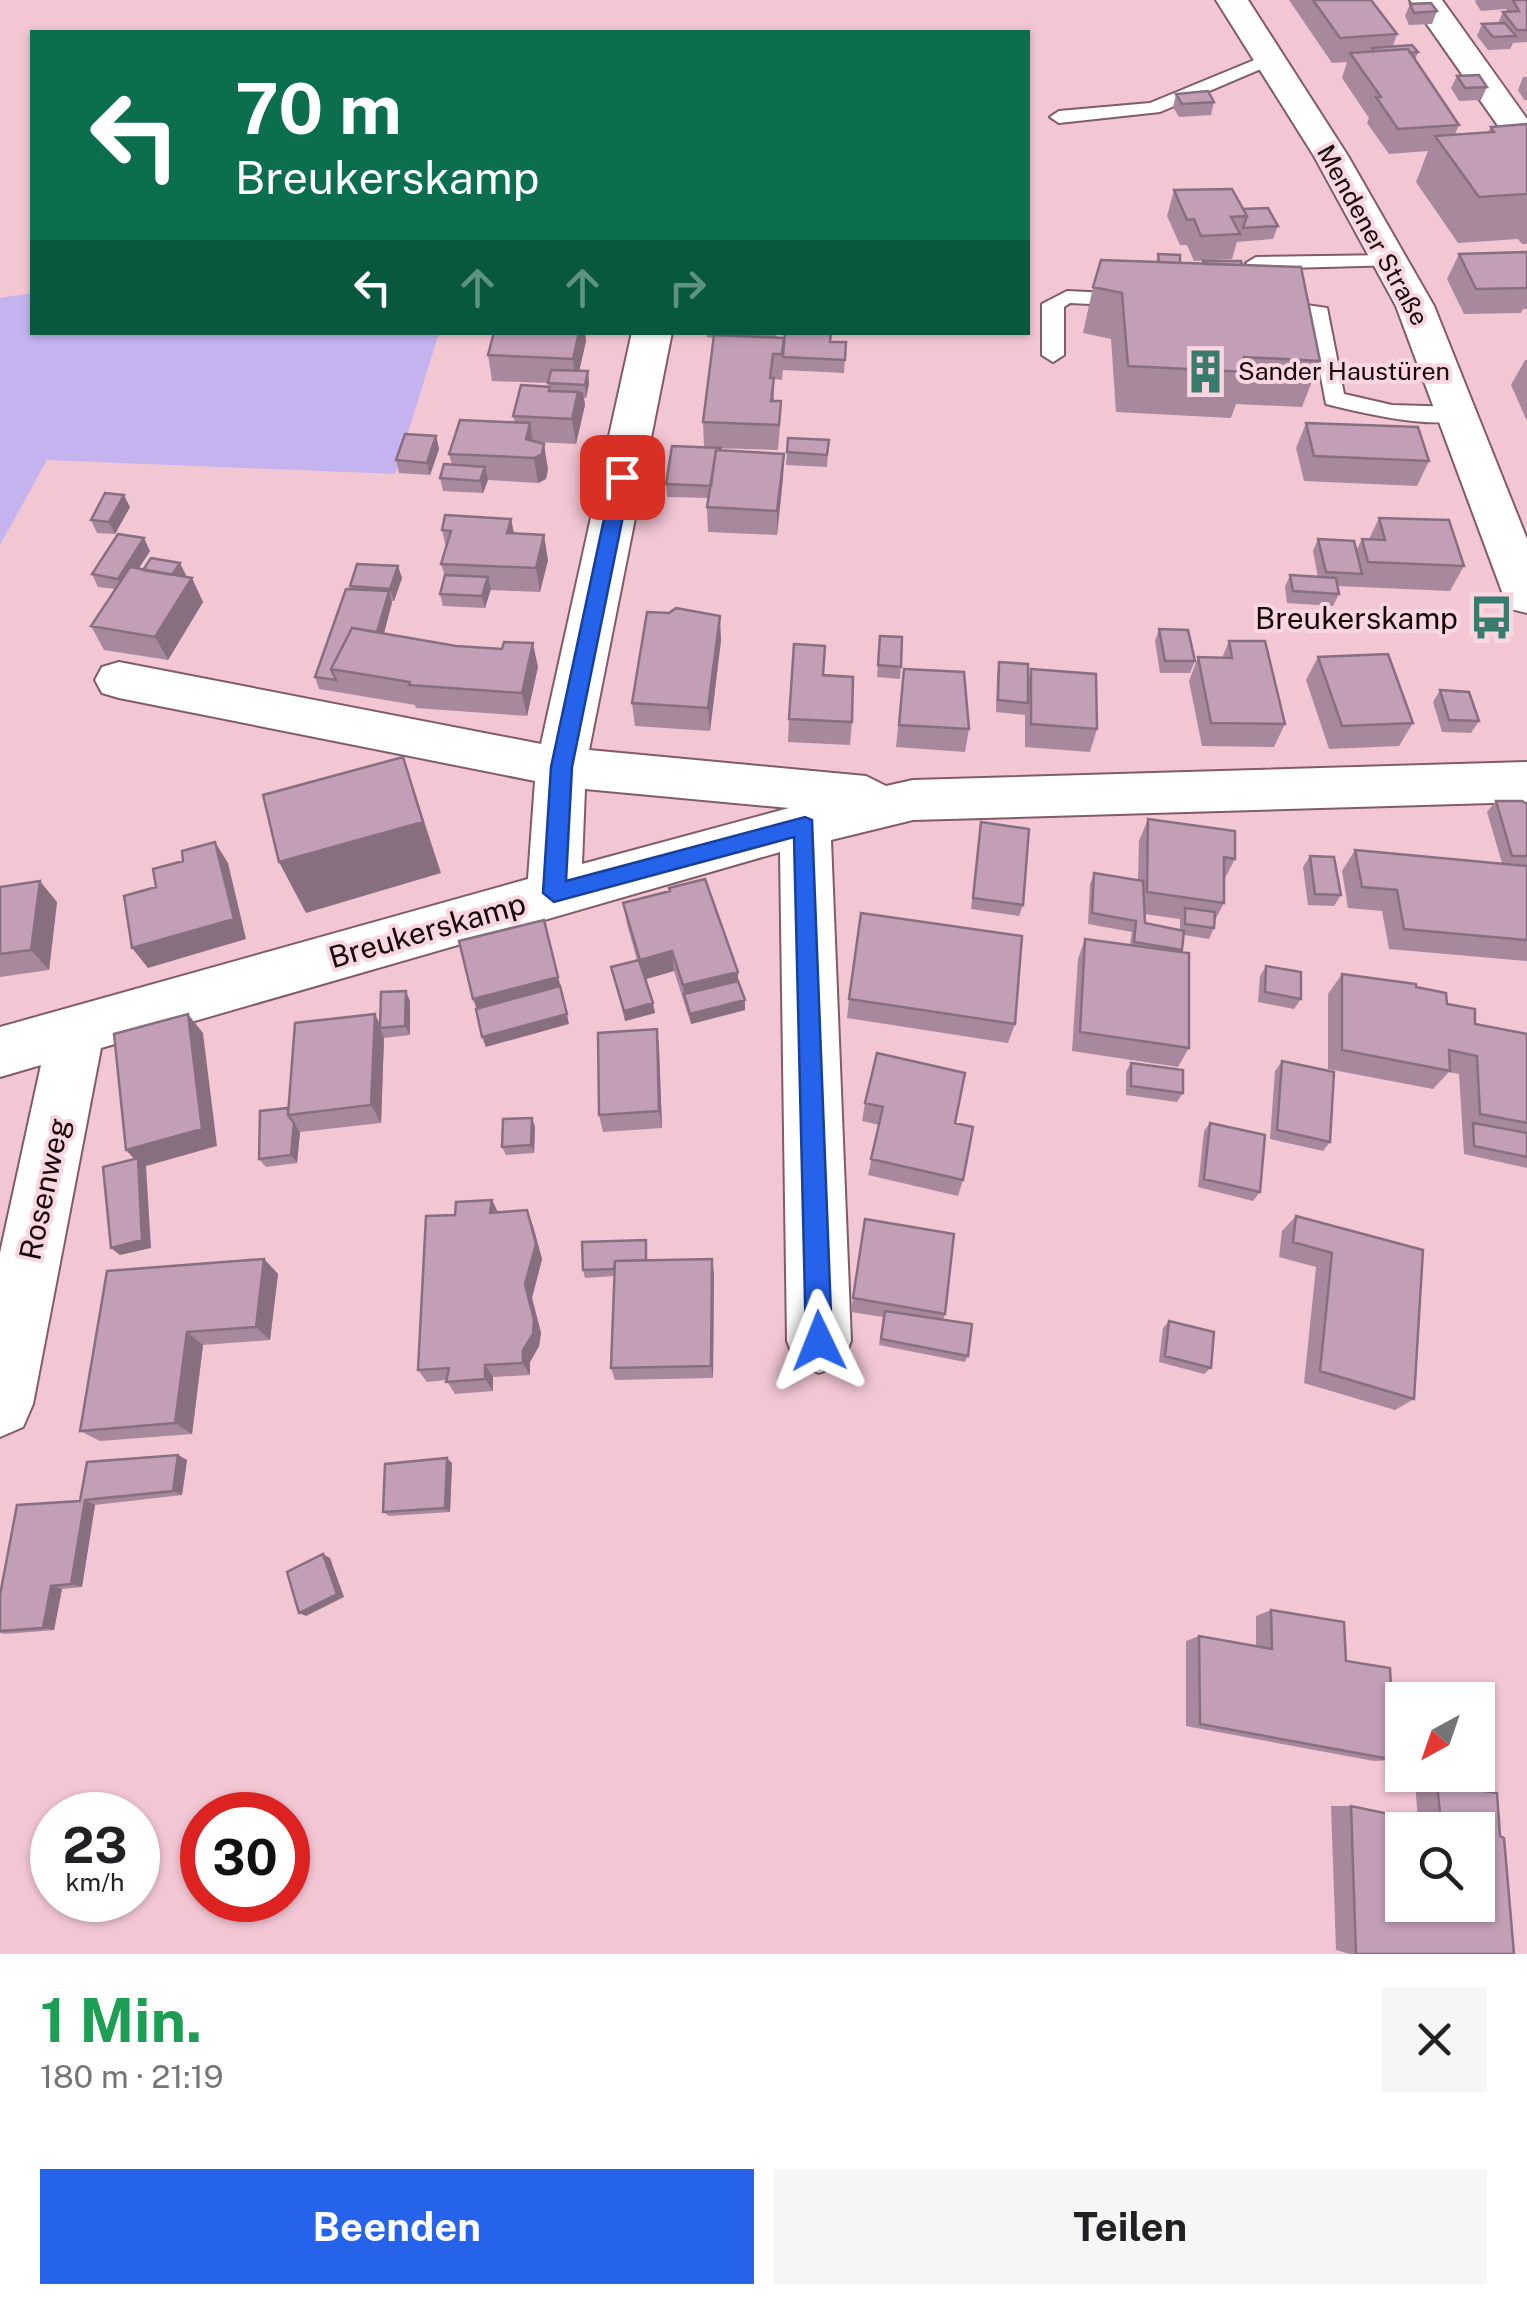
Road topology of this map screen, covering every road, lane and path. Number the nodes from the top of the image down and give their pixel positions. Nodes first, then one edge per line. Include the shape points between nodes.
1 (1232, 0) edge
2 (1426, 0) edge
3 (1270, 59) junction
4 (1059, 117) dead end
5 (1527, 143) edge
6 (1390, 261) junction
7 (1256, 263) edge
8 (1145, 301) edge
9 (1243, 305) edge
10 (651, 335) edge
11 (1053, 355) dead end
12 (1459, 414) junction
13 (1527, 597) edge
14 (119, 680) dead end
15 (562, 767) junction
16 (1527, 782) edge
17 (913, 800) junction
18 (805, 826) junction
19 (554, 893) junction
20 (76, 1032) junction
21 (0, 1052) edge
22 (819, 1341) dead end
23 (0, 1404) edge

1 - 3 street, Mendener Straße
2 - 5 street
3 - 4 lane via 1153,108
3 - 6 street, Mendener Straße
6 - 7 lane
6 - 12 street, Mendener Straße
8 - 11 lane via 1067,298 1053,304
9 - 12 lane via 1320,313 1334,399 1392,412
10 - 15 street
12 - 13 street, Mendener Straße
14 - 15 street, Breukerskamp
15 - 17 street, Breukerskamp
15 - 19 street
16 - 17 street, Breukerskamp
17 - 18 street, Breukerskamp
18 - 19 street, Breukerskamp
18 - 22 street
19 - 20 street, Breukerskamp
20 - 21 street, Breukerskamp
20 - 23 street, Rosenweg

